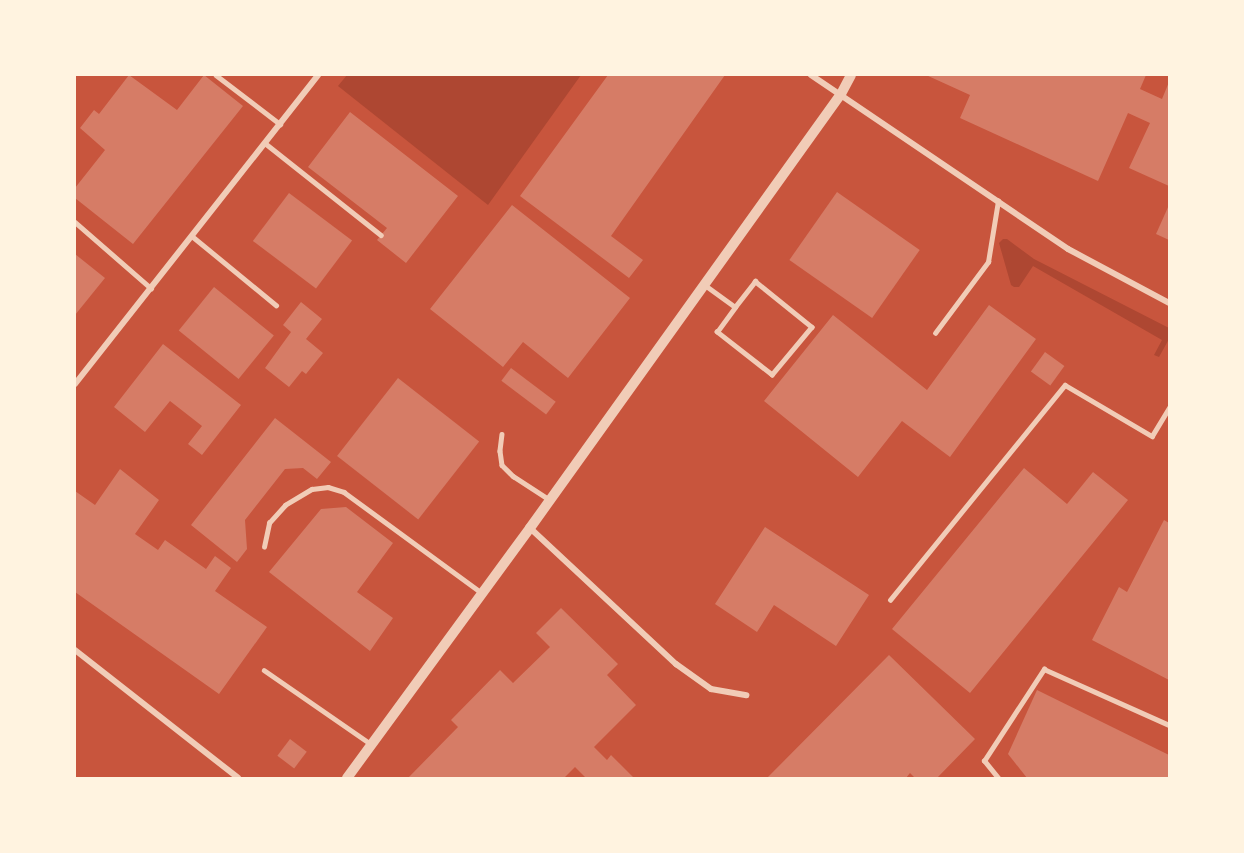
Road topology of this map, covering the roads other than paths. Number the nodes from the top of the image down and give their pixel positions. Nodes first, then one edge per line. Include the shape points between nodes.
1 (216, 75) edge
2 (318, 75) edge
3 (811, 75) edge
4 (851, 75) edge
5 (841, 94) junction
6 (280, 124) junction
7 (265, 143) junction
8 (998, 201) junction
9 (75, 222) edge
10 (381, 235) dead end
11 (192, 236) junction
12 (703, 284) junction
13 (151, 288) junction
14 (1169, 303) edge
15 (276, 305) dead end
16 (735, 307) junction
17 (935, 333) dead end
18 (75, 384) edge
19 (1169, 408) edge
20 (502, 434) dead end
21 (549, 500) junction
22 (530, 528) junction
23 (264, 546) dead end
24 (482, 593) junction
25 (890, 600) dead end
26 (75, 650) edge
27 (264, 670) dead end
28 (746, 695) dead end
29 (1169, 725) edge
30 (371, 744) junction
31 (238, 778) edge
32 (346, 778) edge
33 (998, 778) edge

1 - 6 lane
2 - 6 street
3 - 5 street
4 - 5 street
5 - 8 street
5 - 12 street
6 - 7 street
7 - 10 lane
7 - 11 street
8 - 14 street via 1068,249
8 - 17 lane via 988,262
9 - 13 lane
11 - 13 street
11 - 15 lane
12 - 16 lane
12 - 21 street
13 - 18 street
16 - 16 lane via 755,281 812,327 772,375 717,332
19 - 25 lane via 1152,436 1065,385
20 - 21 lane via 502,465
21 - 22 street
22 - 24 street
22 - 28 street via 676,664 711,689
23 - 24 lane via 269,524 285,505 312,489 328,487 344,492
24 - 30 street
26 - 31 street
27 - 30 lane
29 - 33 lane via 1044,669 984,761
30 - 32 street

